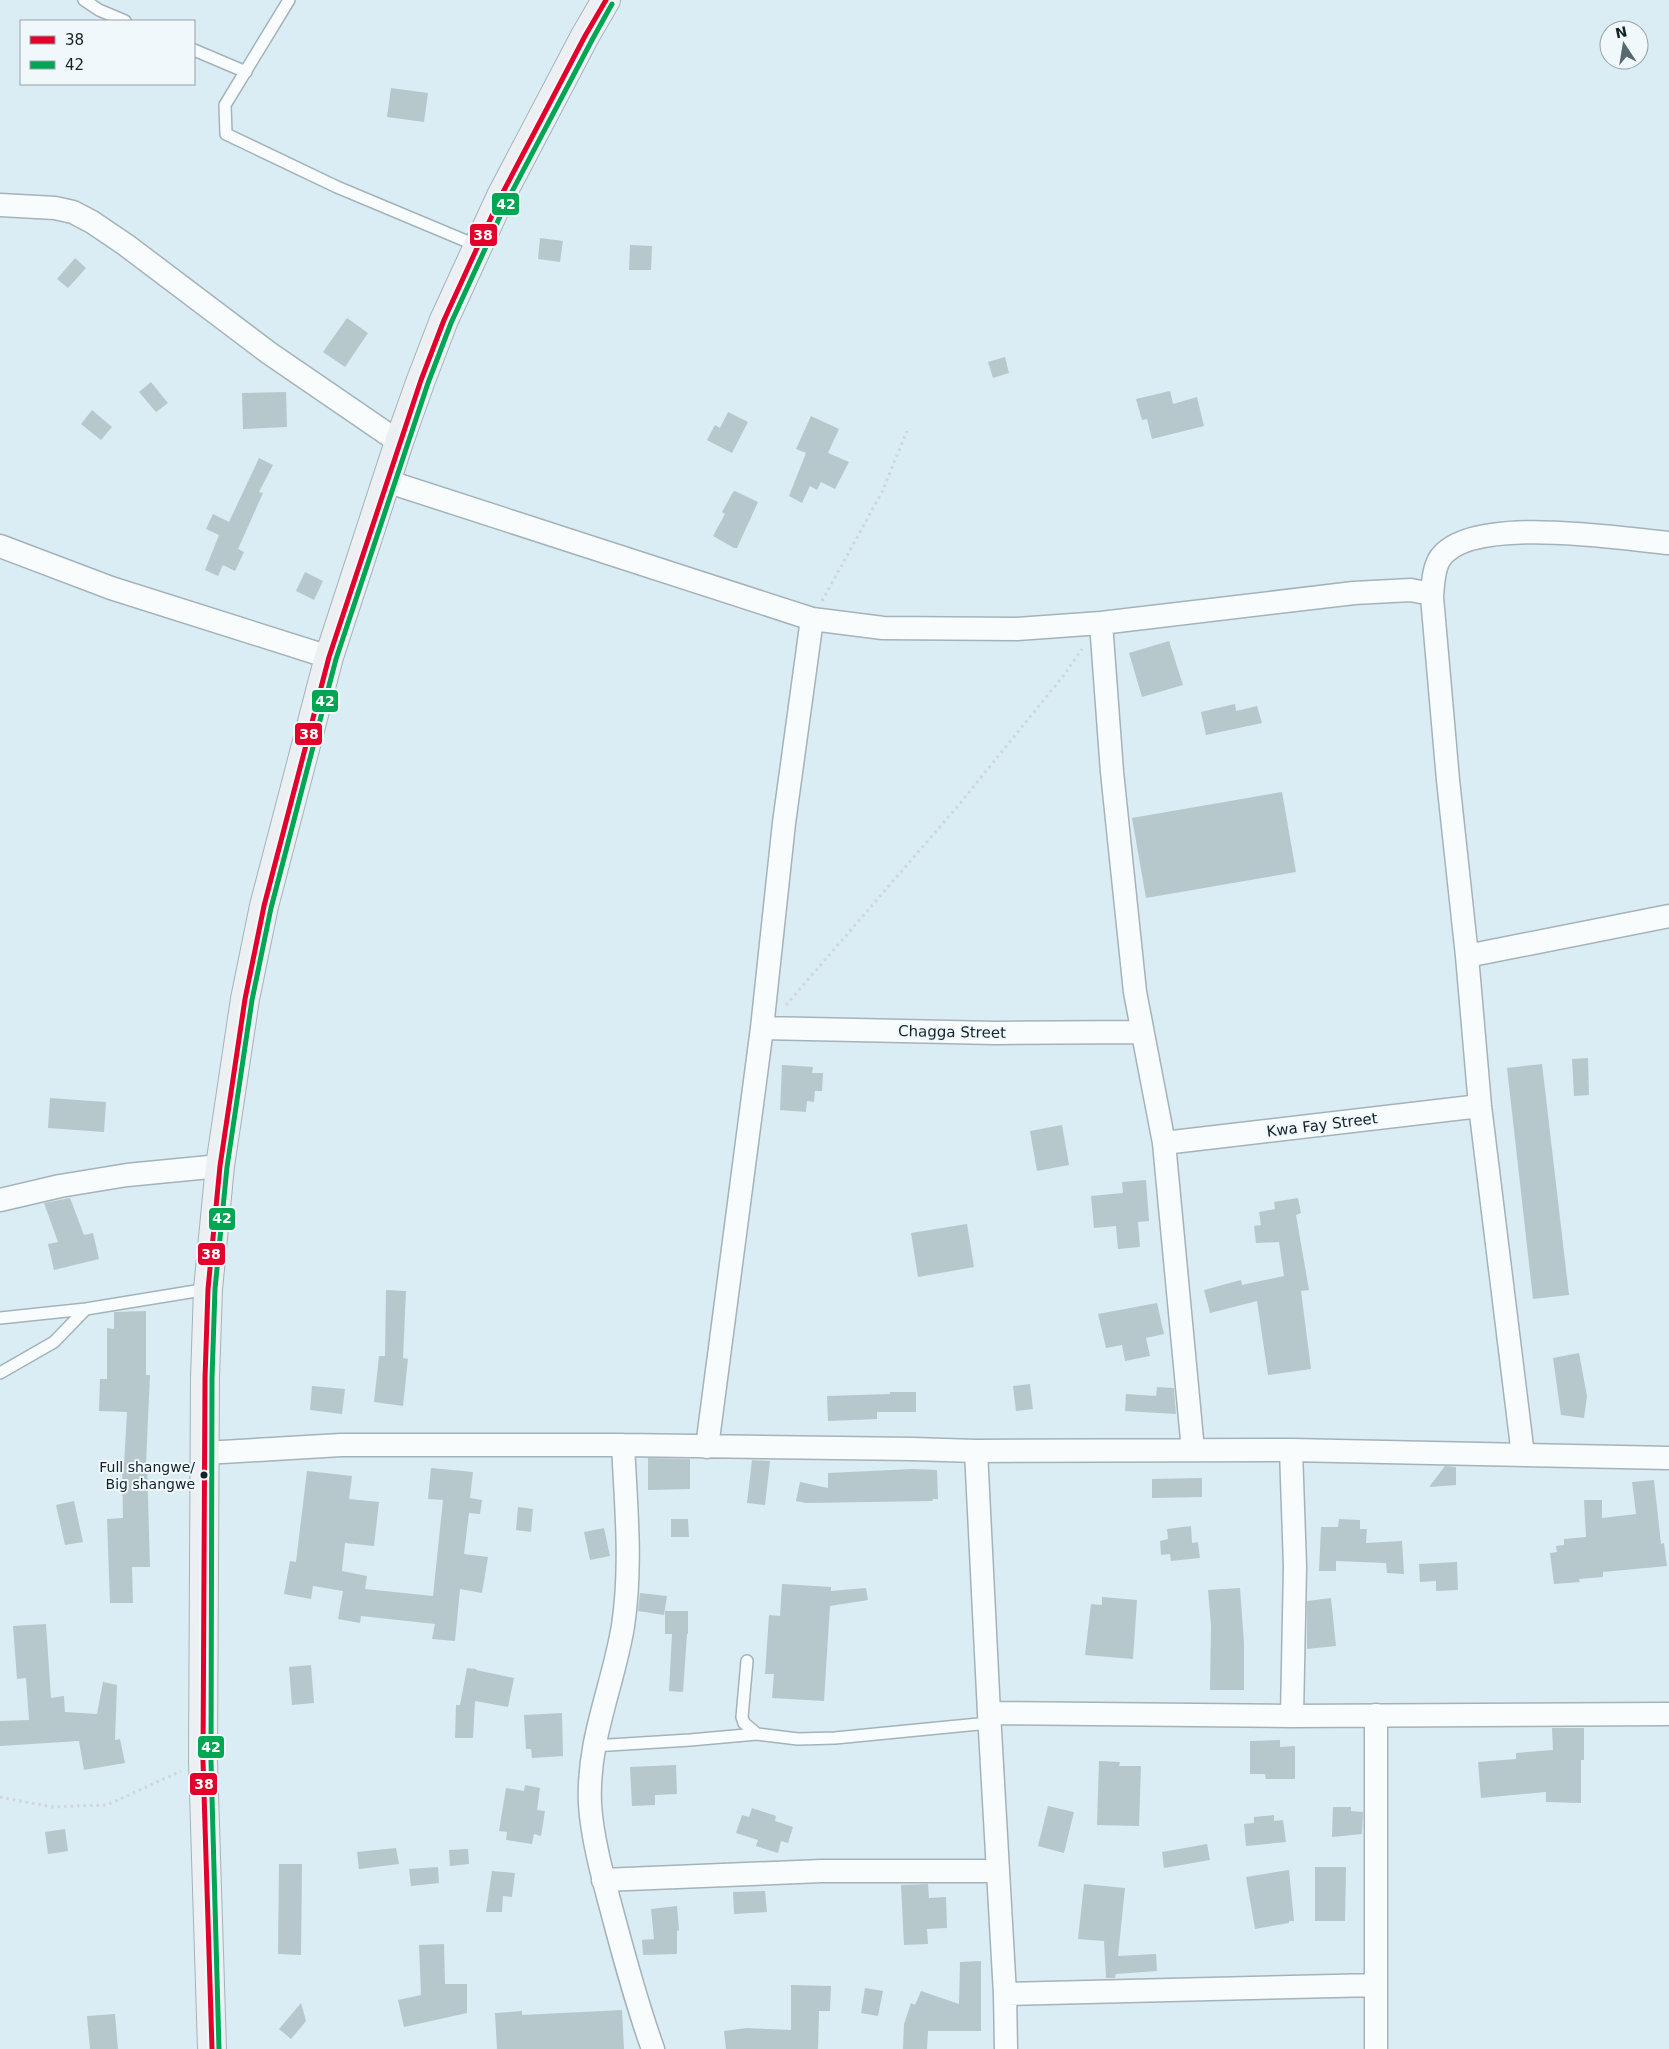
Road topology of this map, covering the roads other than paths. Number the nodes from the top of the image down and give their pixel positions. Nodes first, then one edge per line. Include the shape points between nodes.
1 (84, 0) edge
2 (289, 0) edge
3 (606, 0) edge
4 (123, 20) edge
5 (195, 50) edge
6 (246, 72) junction
7 (0, 204) edge
8 (478, 246) junction
9 (399, 442) junction
10 (386, 481) junction
11 (1669, 543) edge
12 (0, 546) edge
13 (1432, 597) junction
14 (812, 619) junction
15 (1101, 623) junction
16 (329, 657) junction
17 (1669, 916) edge
18 (1467, 956) junction
19 (762, 1028) junction
20 (1142, 1032) junction
21 (1480, 1106) junction
22 (1164, 1143) junction
23 (220, 1166) junction
24 (0, 1200) edge
25 (208, 1289) junction
26 (86, 1309) junction
27 (0, 1318) edge
28 (0, 1373) edge
29 (623, 1445) junction
30 (707, 1447) junction
31 (1193, 1450) junction
32 (1291, 1450) junction
33 (976, 1451) junction
34 (205, 1453) junction
35 (1523, 1455) junction
36 (1669, 1458) edge
37 (747, 1660) dead end
38 (1669, 1714) edge
39 (1376, 1715) junction
40 (1292, 1716) junction
41 (989, 1718) junction
42 (756, 1734) junction
43 (593, 1746) junction
44 (998, 1871) junction
45 (603, 1880) junction
46 (1376, 1985) junction
47 (1006, 1994) junction
48 (212, 2049) edge
49 (653, 2049) edge
50 (1006, 2049) edge
51 (1376, 2049) edge

1 - 4 lane
2 - 6 lane
3 - 8 main road via 505,187
5 - 6 lane
6 - 8 lane via 225,104 226,134 336,187
7 - 9 street via 55,208 74,212 92,222 269,353
8 - 9 main road via 444,320
9 - 10 main road
10 - 14 street
10 - 16 main road
11 - 13 street via 1545,531 1473,538 1440,558 1434,573
12 - 16 street via 111,588
13 - 15 street via 1411,590 1354,593
13 - 18 street
14 - 15 street via 883,628 944,630
14 - 19 street via 784,823
15 - 20 street via 1112,772
16 - 23 main road via 264,906 245,999
17 - 18 street
18 - 21 street
19 - 20 street, Chagga Street via 995,1033
19 - 30 street
20 - 22 street
21 - 22 street, Kwa Fay Street
21 - 35 street
22 - 31 street
23 - 24 street via 127,1175
23 - 25 main road
25 - 26 lane
25 - 34 main road
26 - 27 lane
26 - 28 lane via 54,1342
29 - 30 street
29 - 34 street via 341,1445
29 - 43 street via 628,1559 626,1593 622,1628
30 - 33 street
31 - 32 street
31 - 33 street
32 - 35 street
32 - 40 street via 1296,1566
33 - 41 street
34 - 48 main road via 203,1761
35 - 36 street
37 - 42 lane via 742,1717
38 - 39 street
39 - 40 street
39 - 46 street
40 - 41 street
41 - 42 lane via 835,1738 791,1739
41 - 44 street
42 - 43 lane
43 - 45 street via 590,1804
44 - 45 street via 822,1871
44 - 47 street
45 - 49 street
46 - 47 street
46 - 51 street
47 - 50 street

